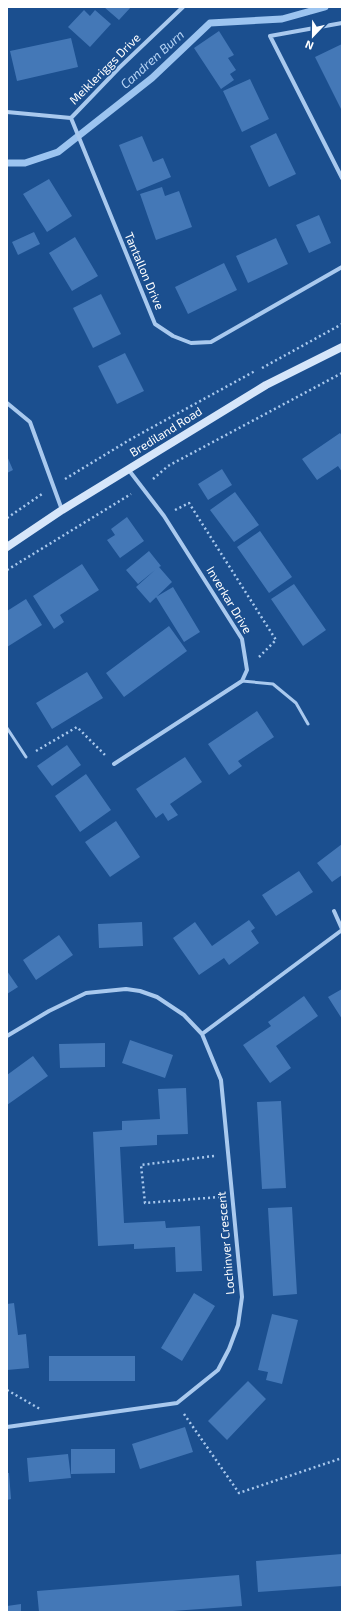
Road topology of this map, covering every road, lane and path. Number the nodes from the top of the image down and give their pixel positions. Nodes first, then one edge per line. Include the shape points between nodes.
1 (183, 7) edge
2 (342, 23) edge
3 (7, 112) edge
4 (71, 118) junction
5 (342, 178) edge
6 (342, 267) edge
7 (342, 324) edge
8 (342, 347) edge
9 (342, 373) edge
10 (7, 403) edge
11 (128, 469) junction
12 (54, 485) junction
13 (142, 488) junction
14 (62, 510) junction
15 (164, 516) junction
16 (7, 518) edge
17 (7, 547) edge
18 (7, 570) edge
19 (247, 670) junction
20 (242, 681) junction
21 (308, 724) dead end
22 (7, 728) edge
23 (26, 757) joint
24 (114, 764) joint
25 (334, 911) dead end
26 (342, 930) edge
27 (202, 1034) junction
28 (7, 1036) edge
29 (227, 1154) junction
30 (231, 1196) junction
31 (7, 1390) edge
32 (177, 1403) junction
33 (59, 1420) junction
34 (7, 1427) edge
35 (342, 1458) edge

1 - 4 street, Meikleriggs Drive
2 - 5 street via 270,36
3 - 4 street, Meikleriggs Drive
4 - 6 street, Tantallon Drive via 155,324 173,336 191,342 211,342
7 - 12 path via 131,439
8 - 11 street, Brediland Road via 266,384
9 - 13 path via 168,466
10 - 12 street via 30,422
11 - 13 street, Inverkar Drive
11 - 14 street, Brediland Road
12 - 14 street
12 - 16 path
13 - 15 street, Inverkar Drive
13 - 18 path
14 - 17 street, Brediland Road
15 - 19 street, Inverkar Drive via 242,639
15 - 19 path via 189,503 276,640
19 - 20 street
20 - 21 lane via 273,684 296,703
20 - 24 street
22 - 23 lane
23 - 24 path via 77,727
25 - 26 street
26 - 27 street
27 - 28 street, Lochinver Crescent via 184,1015 157,997 126,989 86,993
27 - 29 street, Lochinver Crescent via 221,1080
29 - 30 street, Lochinver Crescent
29 - 30 path via 141,1165 144,1203
30 - 32 street, Lochinver Crescent via 242,1297 238,1324 218,1370
31 - 33 path
32 - 33 street
32 - 35 path via 239,1493
33 - 34 street

